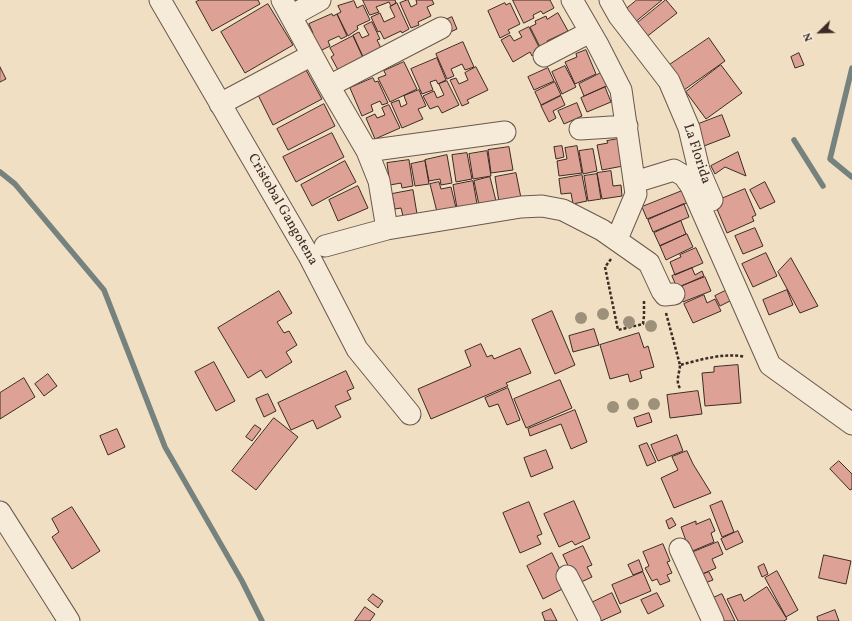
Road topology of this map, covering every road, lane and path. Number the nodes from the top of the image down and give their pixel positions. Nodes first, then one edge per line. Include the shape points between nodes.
1 (160, 0) edge
2 (320, 0) edge
3 (572, 0) edge
4 (610, 0) edge
5 (287, 8) edge
6 (441, 28) dead end
7 (590, 32) junction
8 (312, 54) junction
9 (544, 56) dead end
10 (329, 86) junction
11 (220, 104) junction
12 (627, 126) junction
13 (580, 129) dead end
14 (505, 132) dead end
15 (367, 151) junction
16 (635, 182) junction
17 (387, 229) junction
18 (621, 242) junction
19 (325, 246) dead end
20 (643, 293) dead end
21 (670, 302) joint
22 (763, 318) dead end
23 (680, 365) junction
24 (770, 365) junction
25 (680, 388) dead end
26 (410, 414) dead end
27 (852, 424) edge
28 (0, 512) edge
29 (680, 549) dead end
30 (567, 576) dead end
31 (69, 621) edge
32 (590, 621) edge
33 (713, 621) edge

1 - 11 street, Cristobal Gangotena
2 - 5 street
3 - 7 street
4 - 22 street, La Florida via 619,16 669,81 689,128 698,170
5 - 8 street
6 - 10 street
7 - 9 street
7 - 12 street via 621,90
8 - 10 street
8 - 11 street
10 - 15 street
11 - 26 street, Cristobal Gangotena via 309,256 357,349
12 - 13 street
12 - 16 street
14 - 15 street
15 - 17 street via 379,181
16 - 18 street via 636,194
16 - 24 street via 674,170 684,176 691,186
17 - 18 street via 521,207 542,206 574,215
17 - 19 street
18 - 20 path via 605,266 618,330 643,324
18 - 21 street via 650,263
21 - 23 path
23 - 24 path via 737,355
23 - 25 path
24 - 27 street
28 - 31 street
29 - 33 street
30 - 32 street

